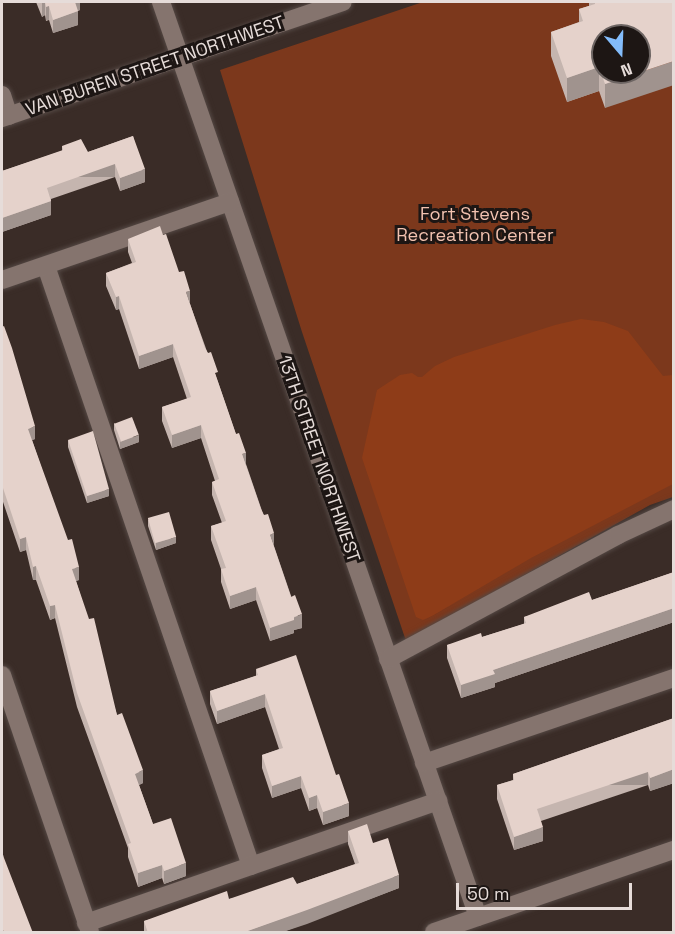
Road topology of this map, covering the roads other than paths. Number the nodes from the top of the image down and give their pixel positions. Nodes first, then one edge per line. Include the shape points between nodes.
1 (161, 2) edge
2 (343, 2) edge
3 (180, 57) junction
4 (2, 95) edge
5 (5, 117) edge
6 (230, 202) junction
7 (46, 266) junction
8 (2, 280) edge
9 (674, 509) edge
10 (388, 659) junction
11 (2, 675) edge
12 (674, 678) edge
13 (424, 763) junction
14 (438, 801) junction
15 (674, 850) edge
16 (251, 866) junction
17 (478, 917) junction
18 (88, 928) edge
19 (434, 933) edge

1 - 3 street, 13TH STREET NORTHWEST
2 - 3 street, VAN BUREN STREET NORTHWEST
3 - 5 street, VAN BUREN STREET NORTHWEST
3 - 6 street, 13TH STREET NORTHWEST
4 - 5 street
6 - 7 street
6 - 10 street, 13TH STREET NORTHWEST
7 - 8 street
7 - 16 street
9 - 10 street
10 - 13 street, 13TH STREET NORTHWEST
11 - 18 street
12 - 13 street
13 - 14 street, 13TH STREET NORTHWEST
14 - 16 street
14 - 17 street, 13TH STREET NORTHWEST
15 - 17 street
16 - 18 street
17 - 19 street

